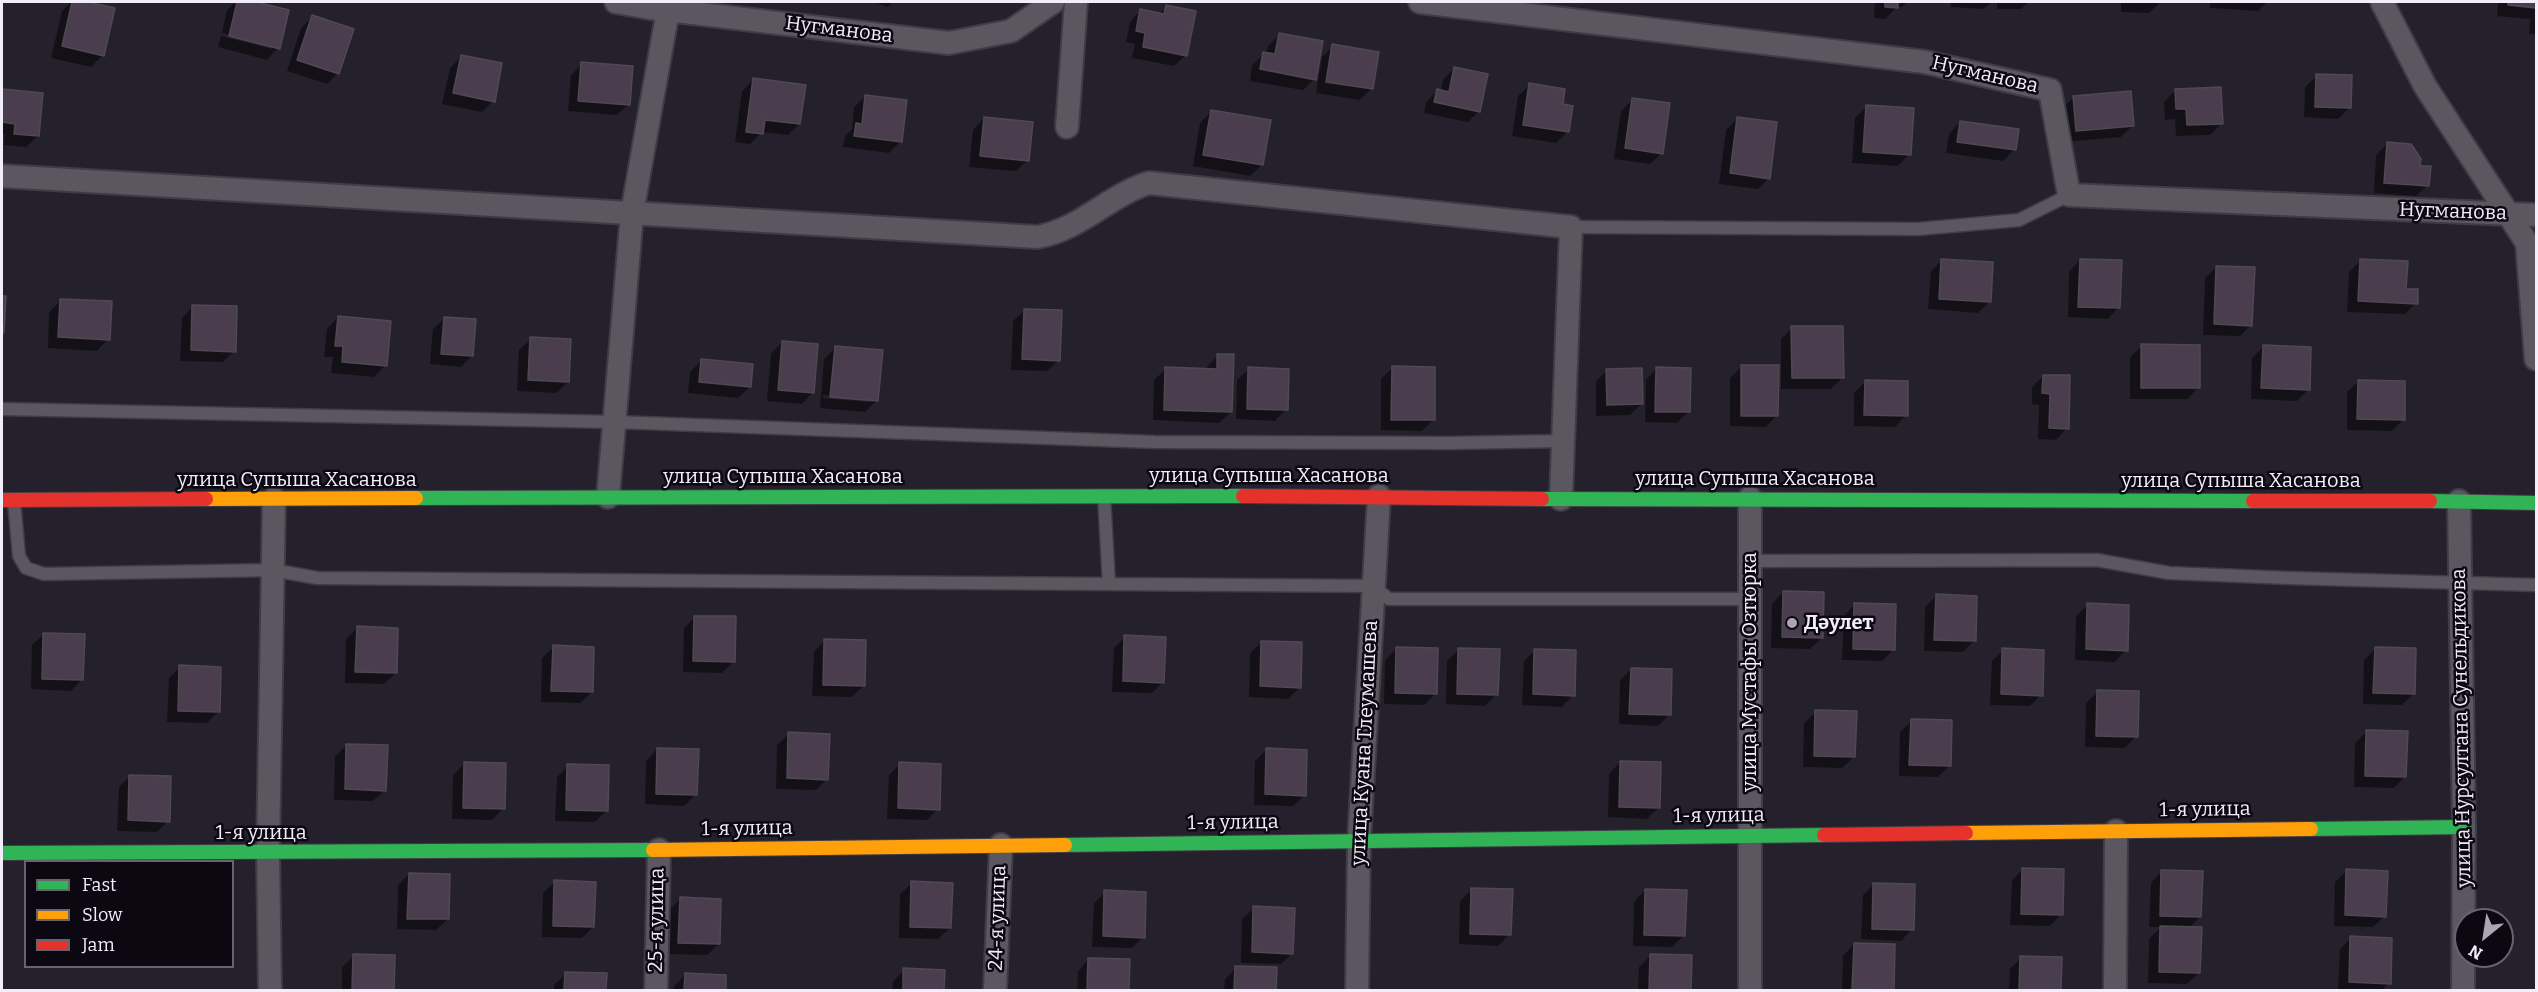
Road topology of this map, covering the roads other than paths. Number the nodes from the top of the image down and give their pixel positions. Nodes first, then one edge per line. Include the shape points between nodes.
1 (616, 2) edge
2 (1053, 2) edge
3 (1076, 2) edge
4 (1420, 2) edge
5 (2382, 2) edge
6 (669, 10) junction
7 (1067, 127) dead end
8 (2, 176) edge
9 (2069, 195) junction
10 (632, 213) junction
11 (2508, 214) junction
12 (2536, 215) edge
13 (1571, 227) junction
14 (2536, 359) edge
15 (2, 409) edge
16 (615, 422) junction
17 (1562, 441) junction
18 (1104, 495) junction
19 (1378, 496) junction
20 (608, 497) junction
21 (1750, 498) junction
22 (274, 499) junction
23 (1561, 499) junction
24 (8, 500) edge
25 (2460, 501) junction
26 (2536, 503) edge
27 (1750, 561) junction
28 (273, 570) junction
29 (2461, 583) junction
30 (1109, 584) junction
31 (2536, 585) edge
32 (1373, 586) junction
33 (1750, 599) junction
34 (2464, 827) junction
35 (2116, 831) junction
36 (1750, 835) junction
37 (1359, 841) junction
38 (1001, 845) junction
39 (659, 850) junction
40 (268, 852) junction
41 (2, 853) edge
42 (270, 990) edge
43 (656, 990) edge
44 (995, 990) edge
45 (1357, 990) edge
46 (1750, 990) edge
47 (2115, 990) edge
48 (2463, 990) edge

1 - 6 street, Нугманова
2 - 6 street, Нугманова via 1011,31 949,43
3 - 7 street
4 - 9 street, Нугманова via 1925,62 2050,90
5 - 11 street via 2425,87
6 - 10 street
8 - 10 street
9 - 11 street, Нугманова
9 - 13 lane via 2019,220 1918,229
10 - 13 street via 1037,237 1070,226 1131,189 1149,183
10 - 16 street
11 - 12 street, Нугманова
11 - 14 street via 2527,243
13 - 17 street
15 - 16 lane
16 - 17 lane via 1154,442
16 - 20 street
17 - 23 street
18 - 19 street, улица Супыша Хасанова
18 - 20 street, улица Супыша Хасанова
18 - 30 lane
19 - 23 street, улица Супыша Хасанова
19 - 32 street, улица Куана Тлеумашева
20 - 22 street, улица Супыша Хасанова
21 - 23 street, улица Супыша Хасанова
21 - 25 street, улица Супыша Хасанова
21 - 27 street, улица Мустафы Озтюрка
22 - 24 street, улица Супыша Хасанова
22 - 28 street
24 - 28 lane via 19,556 26,568 44,574
25 - 26 street, улица Супыша Хасанова
25 - 29 street, улица Нурсултана Сунельдикова
27 - 29 lane via 2097,560 2169,573
27 - 33 street, улица Мустафы Озтюрка
28 - 30 lane via 317,578
28 - 40 street
29 - 31 lane
29 - 34 street, улица Нурсултана Сунельдикова
30 - 32 lane
32 - 33 lane via 1389,599
32 - 37 street, улица Куана Тлеумашева
33 - 36 street, улица Мустафы Озтюрка
34 - 35 street, 1-я улица
34 - 48 street, улица Нурсултана Сунельдикова
35 - 36 street, 1-я улица
35 - 47 street
36 - 37 street, 1-я улица
36 - 46 street, улица Мустафы Озтюрка
37 - 38 street, 1-я улица
37 - 45 street, улица Куана Тлеумашева
38 - 39 street, 1-я улица
38 - 44 street, 24-я улица
39 - 40 street, 1-я улица
39 - 43 street, 25-я улица
40 - 41 street, 1-я улица
40 - 42 street

